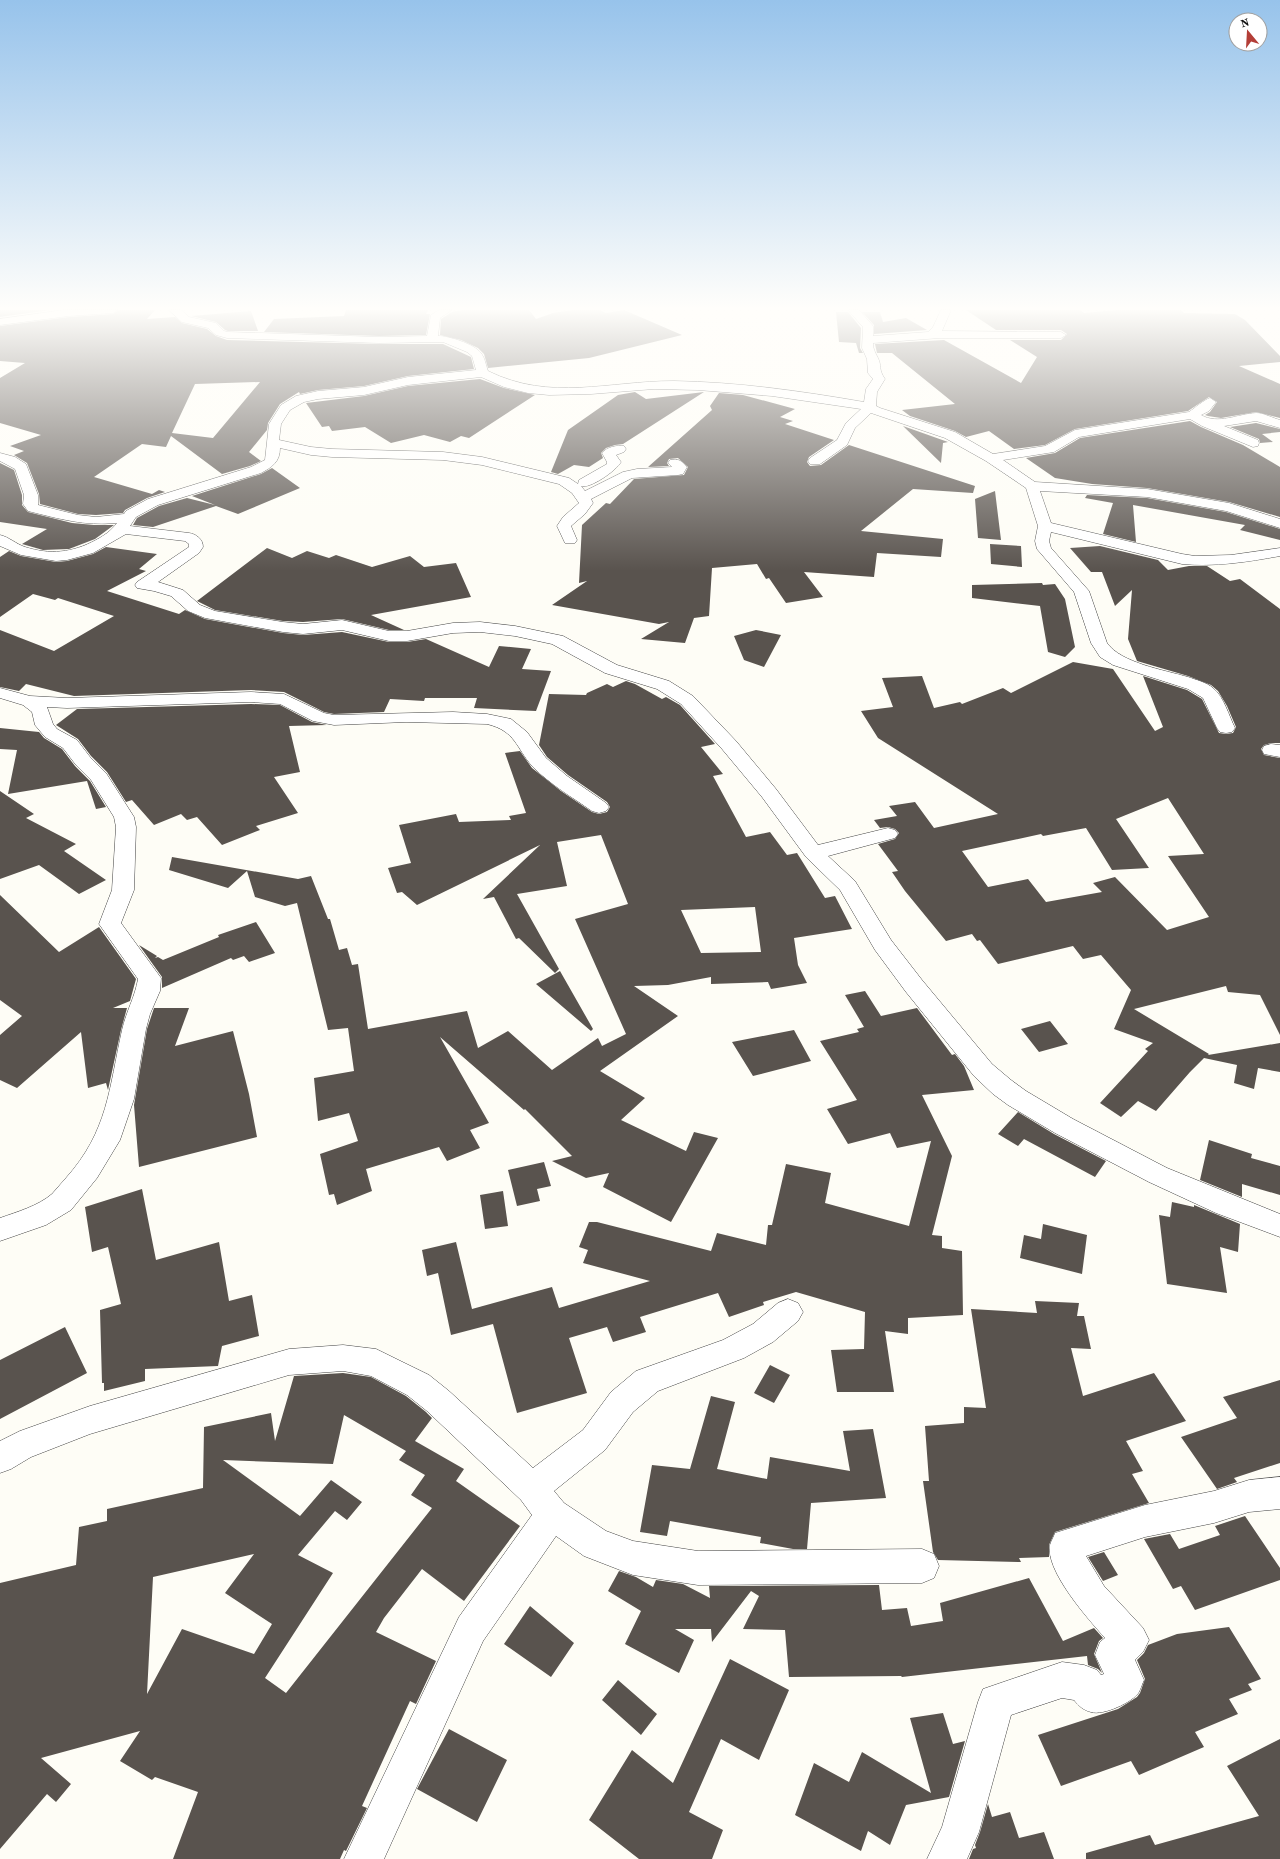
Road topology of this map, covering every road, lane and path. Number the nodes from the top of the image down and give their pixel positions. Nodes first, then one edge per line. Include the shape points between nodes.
1 (310, 397) edge
2 (815, 397) edge
3 (870, 397) edge
4 (1210, 402) dead end
5 (870, 407) junction
6 (1192, 416) junction
7 (1206, 423) junction
8 (1280, 424) edge
9 (273, 443) junction
10 (1253, 443) dead end
11 (619, 449) dead end
12 (0, 457) edge
13 (991, 458) junction
14 (815, 461) dead end
15 (675, 463) dead end
16 (1032, 486) junction
17 (579, 493) junction
18 (124, 523) junction
19 (1280, 524) edge
20 (1045, 526) junction
21 (0, 539) edge
22 (570, 540) dead end
23 (1280, 552) edge
24 (0, 693) edge
25 (29, 701) junction
26 (1226, 728) dead end
27 (599, 807) dead end
28 (888, 834) dead end
29 (813, 853) junction
30 (1280, 1226) edge
31 (0, 1230) edge
32 (788, 1312) dead end
33 (0, 1458) edge
34 (1280, 1493) edge
35 (542, 1502) junction
36 (922, 1566) dead end
37 (364, 1859) edge
38 (947, 1859) edge

1 - 9 street via 300,399 285,408 275,424 272,433
2 - 5 street
3 - 5 street
4 - 6 street
5 - 13 street via 888,416 950,435
5 - 14 street via 850,426 842,442
6 - 7 street
6 - 13 street via 1074,434 1049,449
7 - 8 street via 1258,417
7 - 10 street
9 - 17 street via 332,453 428,455 482,461 560,480 570,484
9 - 18 street via 273,454 268,464 153,502 135,511
11 - 17 street via 609,453 614,462 612,466
12 - 18 street via 21,466 33,508 78,519
13 - 16 street
15 - 17 street via 680,467 678,470 628,475
16 - 19 street via 1147,492 1229,508
16 - 20 street
17 - 22 street via 586,502 582,511 564,526
18 - 21 street via 120,532 73,556 43,557 8,546
18 - 29 street via 189,537 196,543 194,550 143,585 156,586 177,593 194,608 211,615 303,629 342,625 389,636 407,636 453,628 480,627 515,631 557,640 611,669 663,685 687,700 729,745 769,793
20 - 23 street via 1204,562
20 - 26 street via 1042,541 1044,549 1081,591 1099,643 1106,653 1119,661 1206,691 1211,696
24 - 25 street
25 - 27 street via 118,703 251,697 284,699 319,717 334,720 406,717 487,719 505,723 521,736 538,762
25 - 31 street via 40,710 44,725 51,733 70,744 99,777 124,817 124,890 110,924 150,978 134,1030 122,1099 107,1140 88,1171 61,1202 36,1217
28 - 29 street
29 - 30 street via 848,886 883,945 914,986 983,1070 1002,1087 1064,1126 1158,1175
32 - 35 street via 763,1333 733,1349 647,1381 622,1402
33 - 35 street via 20,1446 90,1420 289,1362 343,1358 376,1363 418,1385 438,1401
34 - 38 street via 1249,1496 1214,1507 1145,1521 1067,1545 1068,1559 1092,1598 1131,1640 1113,1655 1126,1680 1112,1691 1093,1695 1084,1683 1062,1680 996,1702 960,1832
35 - 36 street via 596,1544 633,1558 691,1567
35 - 37 street via 472,1629

